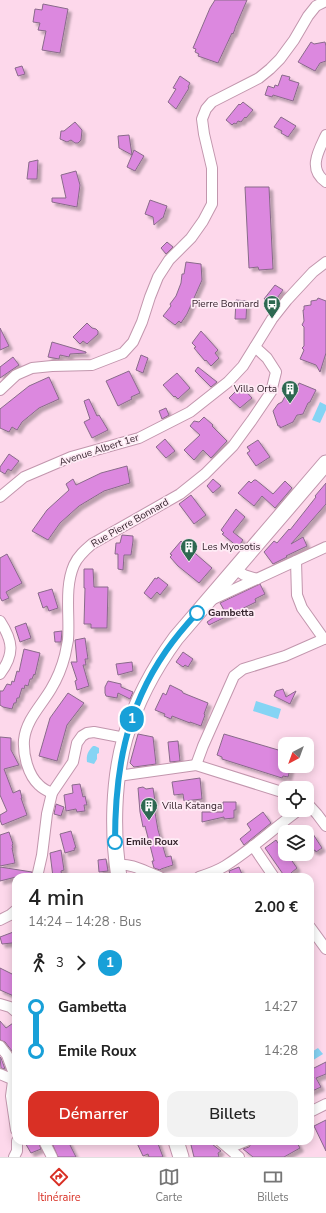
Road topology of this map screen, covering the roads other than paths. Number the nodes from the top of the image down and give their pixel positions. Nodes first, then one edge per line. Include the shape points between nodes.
1 (326, 0) edge
2 (326, 135) edge
3 (326, 182) edge
4 (326, 262) edge
5 (255, 347) junction
6 (0, 390) edge
7 (326, 463) edge
8 (0, 497) edge
9 (326, 547) edge
10 (296, 561) junction
11 (236, 569) junction
12 (257, 579) junction
13 (206, 603) junction
14 (0, 621) edge
15 (325, 638) edge
16 (0, 674) edge
17 (125, 738) junction
18 (196, 765) junction
19 (118, 776) junction
20 (278, 791) edge
21 (52, 794) junction
22 (314, 812) edge
23 (291, 817) edge
24 (326, 826) edge
25 (253, 846) junction
26 (118, 871) edge
27 (38, 873) edge
28 (151, 873) edge
29 (210, 873) edge
30 (271, 873) edge
31 (12, 913) edge
32 (0, 920) edge
33 (314, 932) edge
34 (326, 949) edge
35 (0, 1004) edge
36 (12, 1009) edge
37 (0, 1046) edge
38 (12, 1066) edge
39 (0, 1074) edge
40 (12, 1080) edge
41 (12, 1092) edge
42 (12, 1103) edge
43 (326, 1104) edge
44 (314, 1110) edge
45 (18, 1145) edge
46 (46, 1145) edge
47 (177, 1145) edge
48 (225, 1145) edge
49 (236, 1145) edge
50 (229, 1148) junction
51 (14, 1157) edge
52 (52, 1157) edge
53 (181, 1157) edge
54 (239, 1157) edge

1 - 6 street via 316,6 280,59 270,69 259,78 212,102 206,109 202,119 212,168 212,204 191,238 158,277 133,342 123,353 92,365 32,368 16,375
2 - 3 street via 315,166
4 - 5 street, Avenue Albert 1er via 287,300
5 - 8 street, Avenue Albert 1er via 243,366 228,382 190,412 139,438 71,457 30,474
5 - 21 street, Rue Pierre Bonnard via 268,358 276,372 271,392 233,446 180,494 92,544 82,552 75,564 70,577 68,640 64,658 50,689 31,718 24,740 24,752 33,777
7 - 11 main road
9 - 10 street
10 - 12 street
10 - 15 street via 297,595 302,608
11 - 12 street
11 - 13 main road
12 - 13 street
13 - 17 main road via 176,638 154,670
14 - 16 street via 11,648 10,657
15 - 18 street via 285,656 243,669 234,676
17 - 19 main road
17 - 21 street via 94,732 82,736 77,743 73,762
18 - 19 street
18 - 20 street
19 - 26 main road via 115,842
21 - 27 street
22 - 24 street
23 - 25 street
25 - 29 street
25 - 30 street
26 - 28 street via 126,864
31 - 32 street
33 - 34 street
35 - 36 street
37 - 38 street
39 - 40 street
41 - 42 street
43 - 44 street
45 - 51 street
46 - 52 street
47 - 53 main road
48 - 50 street
49 - 50 street
50 - 54 street

